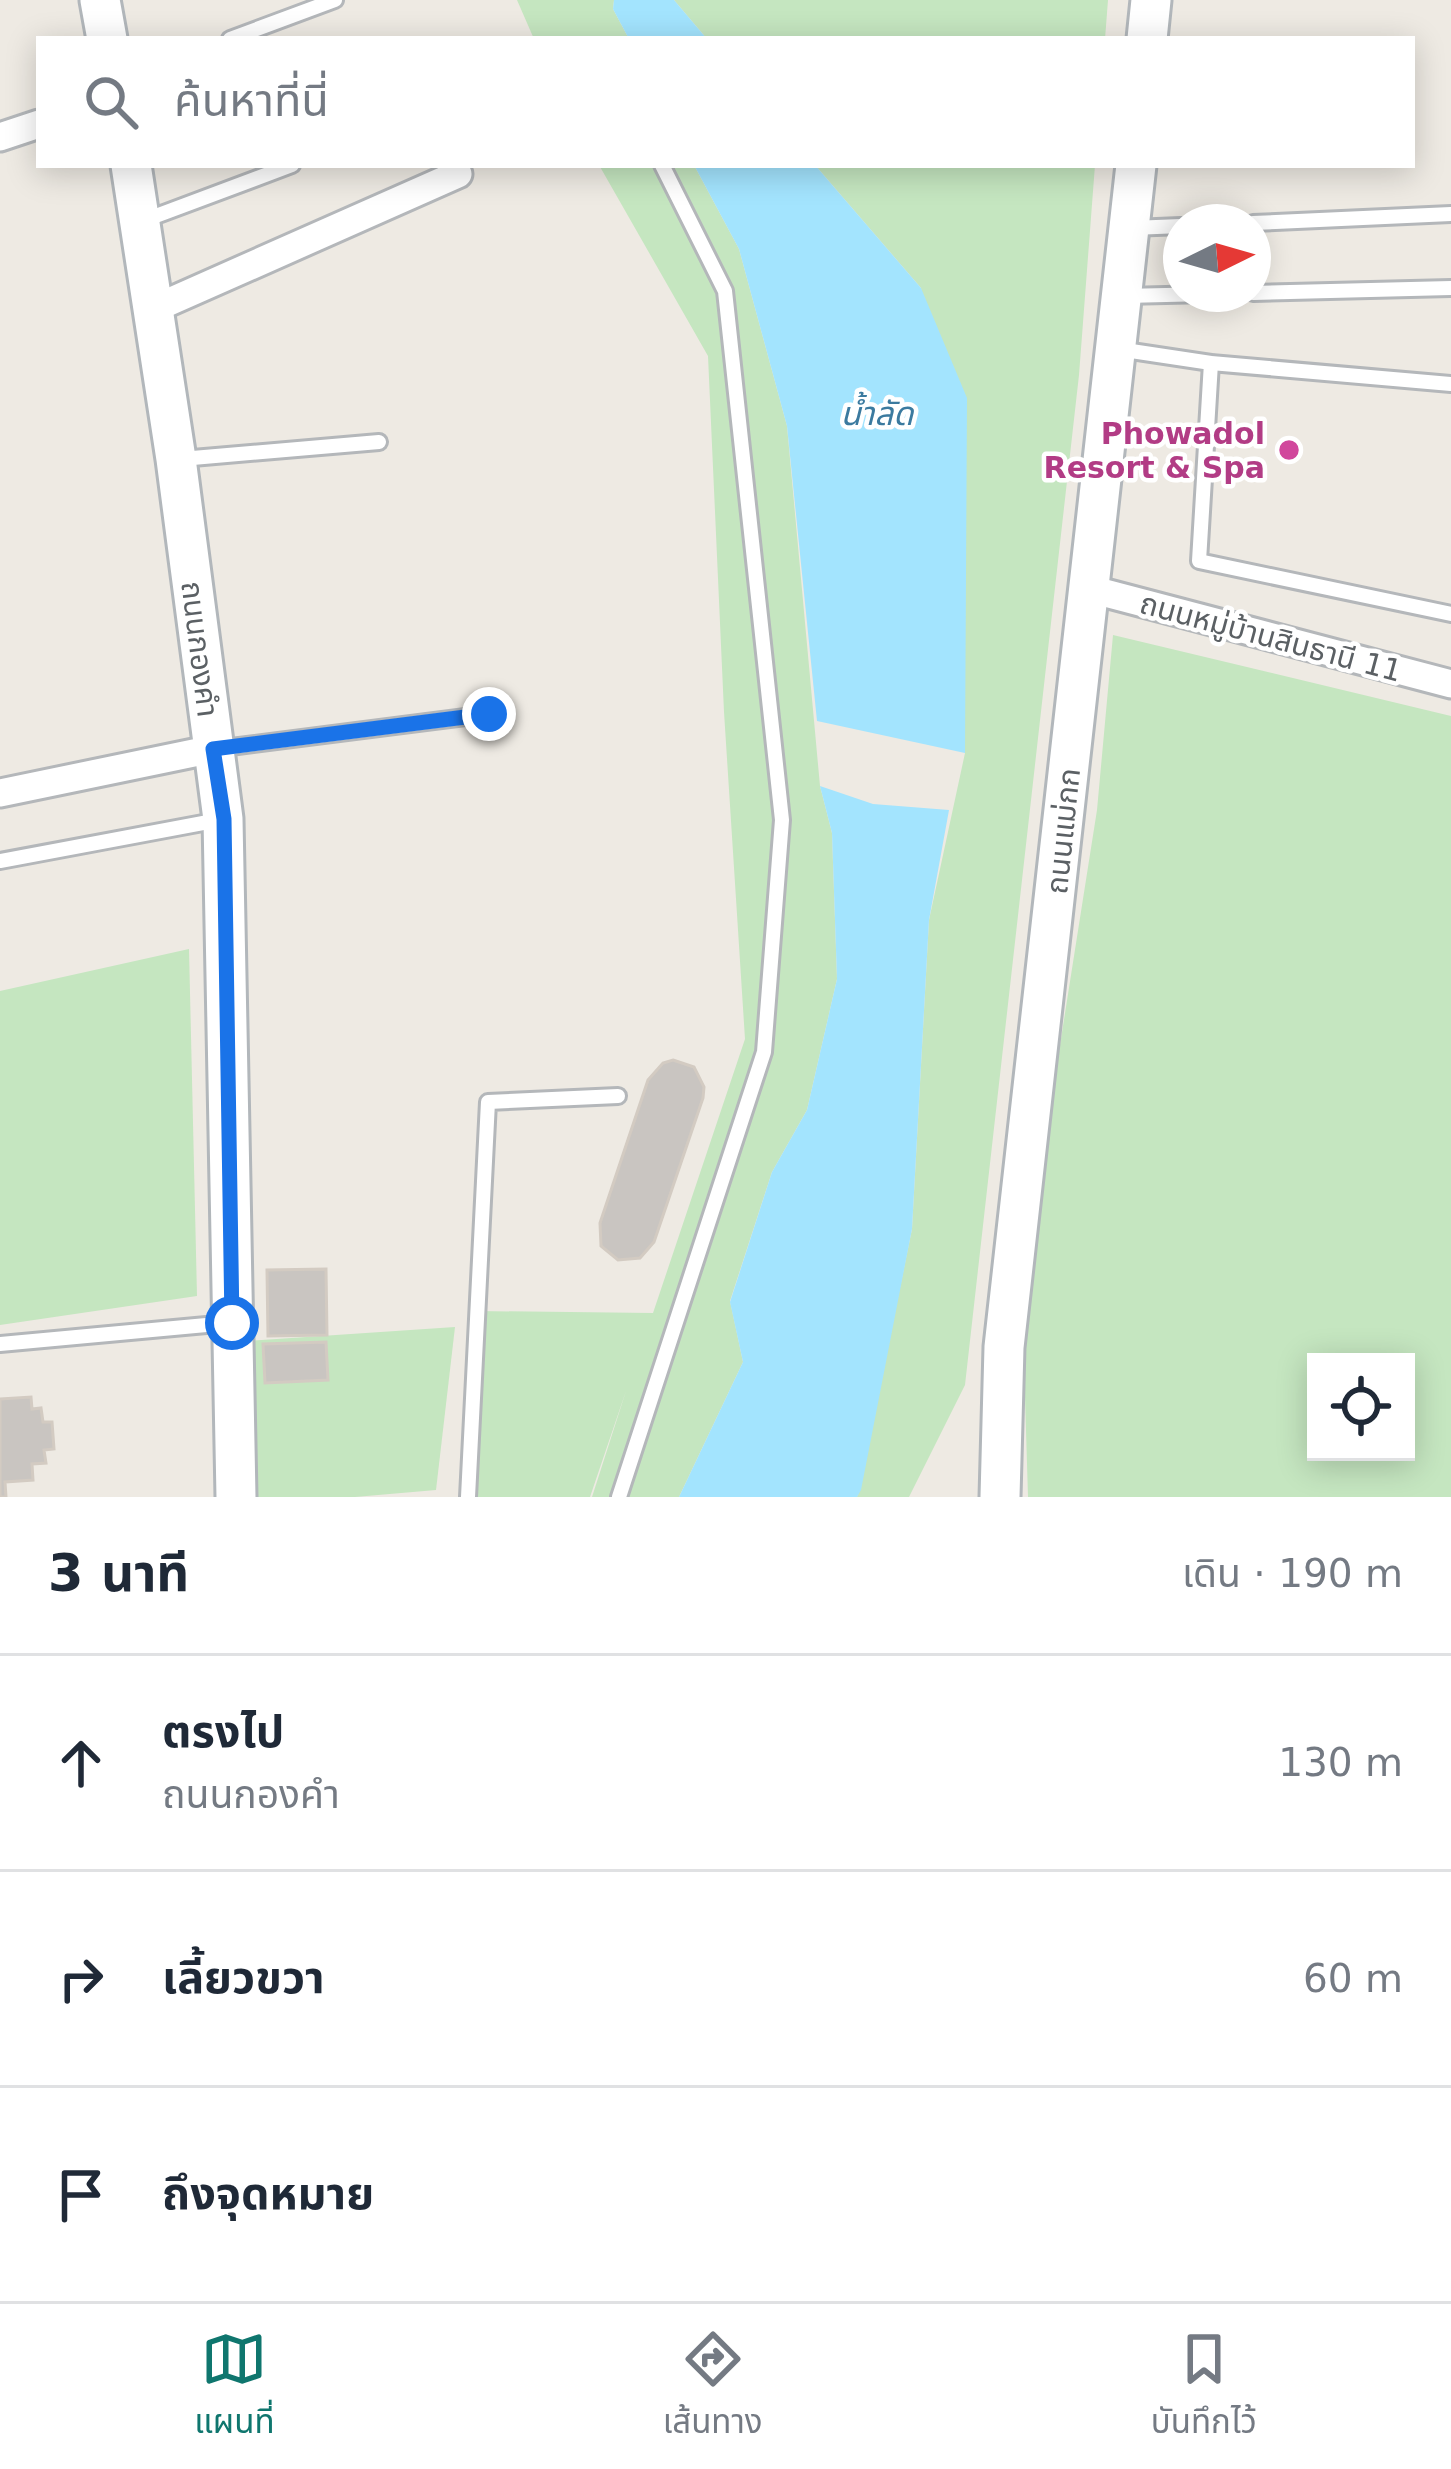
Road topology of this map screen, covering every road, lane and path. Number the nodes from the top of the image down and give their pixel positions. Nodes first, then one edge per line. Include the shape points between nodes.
1 (100, 0) edge
2 (335, 0) edge
3 (1151, 0) edge
4 (106, 36) edge
5 (238, 36) edge
6 (1147, 36) edge
7 (36, 125) edge
8 (0, 137) edge
9 (131, 168) edge
10 (284, 168) edge
11 (664, 168) edge
12 (1136, 168) edge
13 (458, 174) dead end
14 (1451, 214) edge
15 (141, 222) junction
16 (1271, 222) edge
17 (1163, 227) edge
18 (1130, 229) junction
19 (1451, 288) edge
20 (1271, 293) edge
21 (1163, 295) edge
22 (1124, 296) junction
23 (151, 310) junction
24 (1118, 349) junction
25 (1211, 363) junction
26 (1451, 384) edge
27 (379, 442) dead end
28 (176, 459) junction
29 (1090, 590) junction
30 (1451, 614) edge
31 (1451, 684) edge
32 (489, 714) dead end
33 (213, 749) junction
34 (0, 793) edge
35 (224, 819) junction
36 (0, 861) edge
37 (618, 1096) dead end
38 (232, 1323) junction
39 (0, 1344) edge
40 (236, 1497) edge
41 (468, 1497) edge
42 (619, 1497) edge
43 (1000, 1497) edge

1 - 4 street
2 - 5 lane
3 - 6 street
7 - 8 street
9 - 15 street, ถนนกองคำ
10 - 15 lane
11 - 42 lane via 725,291 782,820 764,1052
12 - 18 street, ถนนแม่กก
13 - 23 street
14 - 16 lane
15 - 23 street, ถนนกองคำ
17 - 18 lane
18 - 22 street, ถนนแม่กก
19 - 20 lane
21 - 22 lane
22 - 24 street, ถนนแม่กก
23 - 28 street, ถนนกองคำ
24 - 25 lane
24 - 29 street, ถนนแม่กก
25 - 26 lane
25 - 30 lane via 1199,561
27 - 28 lane
28 - 33 street, ถนนกองคำ
29 - 31 street, ถนนหมู่บ้านสินธานี 11
29 - 43 street, ถนนแม่กก via 1004,1347
32 - 33 lane
33 - 34 street
33 - 35 street, ถนนกองคำ
35 - 36 lane
35 - 38 street, ถนนกองคำ
37 - 41 lane via 488,1102
38 - 39 lane
38 - 40 street, ถนนกองคำ

